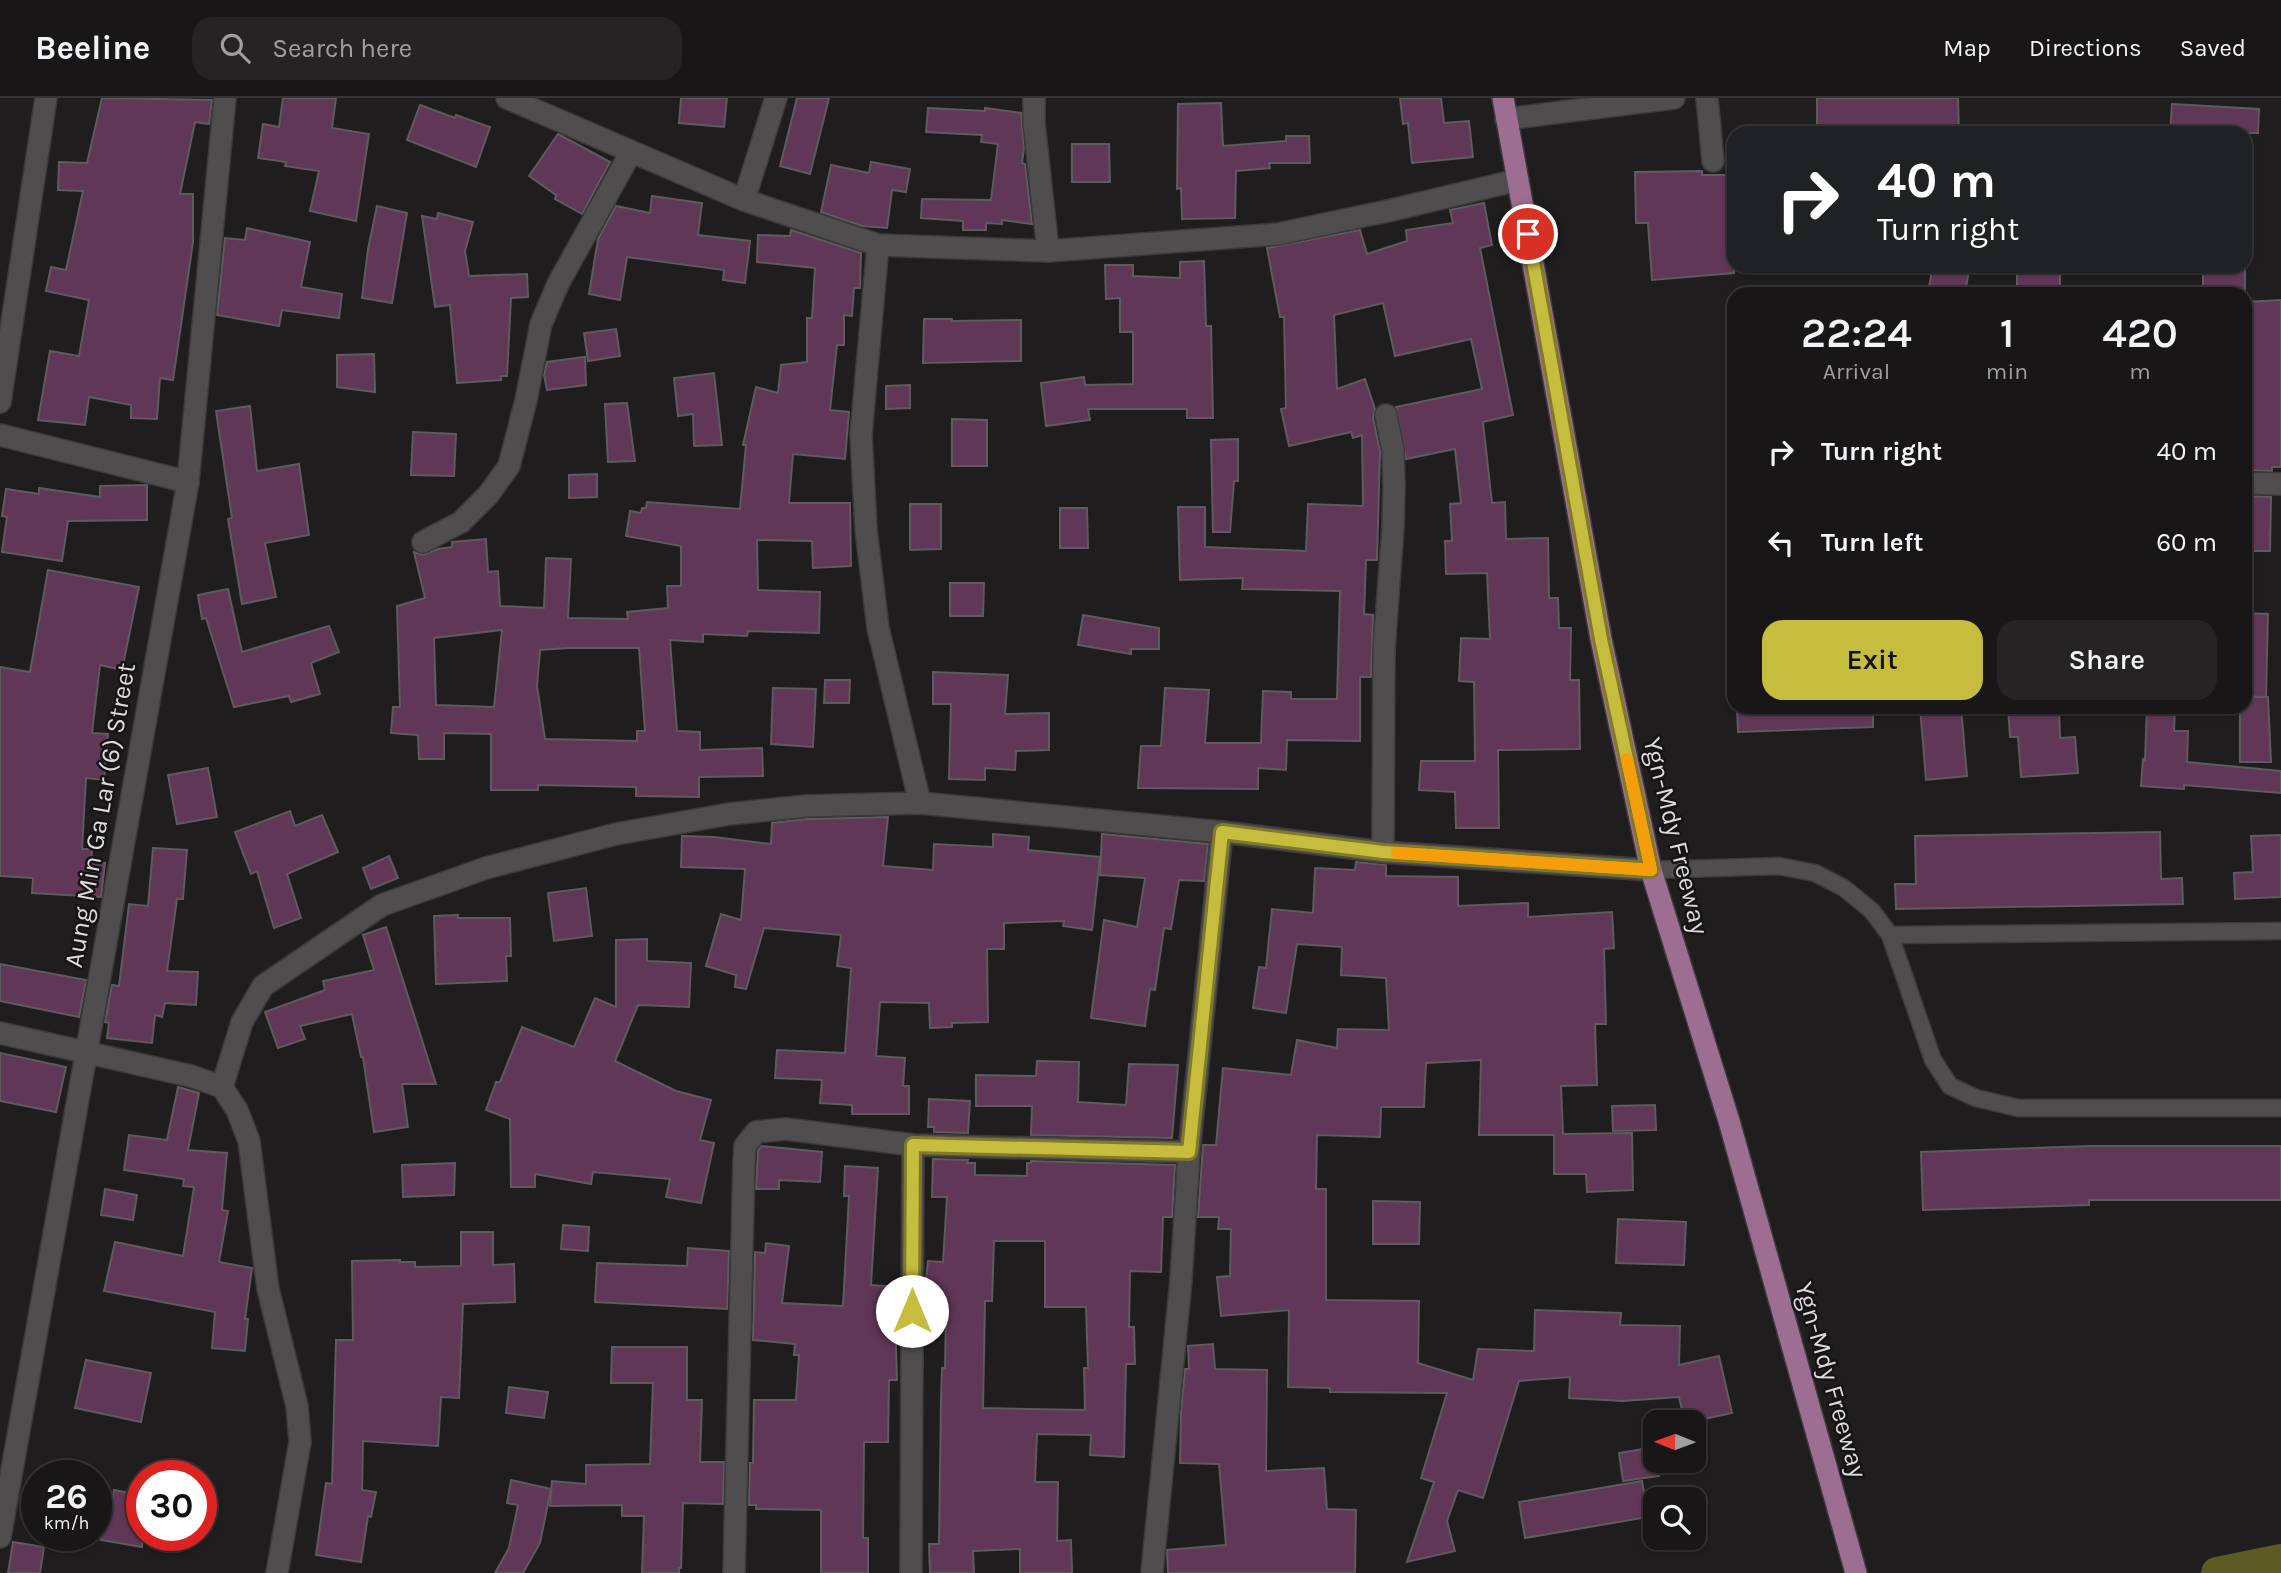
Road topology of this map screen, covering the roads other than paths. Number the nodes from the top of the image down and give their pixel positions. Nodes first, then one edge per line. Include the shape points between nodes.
1 (46, 98) edge
2 (225, 98) edge
3 (507, 98) edge
4 (776, 98) edge
5 (1034, 98) edge
6 (1674, 98) edge
7 (1707, 98) edge
8 (1505, 108) edge
9 (631, 152) junction
10 (1713, 161) dead end
11 (1518, 180) junction
12 (744, 200) junction
13 (878, 245) junction
14 (1048, 251) junction
15 (0, 402) edge
16 (1385, 415) dead end
17 (0, 435) edge
18 (188, 482) junction
19 (2252, 483) edge
20 (2281, 484) edge
21 (423, 542) dead end
22 (920, 803) junction
23 (1222, 832) junction
24 (1383, 852) junction
25 (1651, 870) junction
26 (2281, 931) edge
27 (1890, 935) junction
28 (0, 1033) edge
29 (87, 1052) junction
30 (222, 1087) junction
31 (2281, 1108) edge
32 (913, 1145) junction
33 (1189, 1152) junction
34 (0, 1537) edge
35 (277, 1573) edge
36 (734, 1573) edge
37 (911, 1573) edge
38 (1152, 1573) edge
39 (1856, 1573) edge

1 - 15 street
2 - 18 street, Aung Min Ga Lar (6) Street
3 - 9 street
4 - 12 street
5 - 14 street
6 - 8 street
7 - 10 street
8 - 11 main road, Ygn-Mdy Freeway
9 - 12 street
9 - 21 street via 541,324 509,466 461,522
11 - 14 street via 1278,234
11 - 25 main road, Ygn-Mdy Freeway via 1601,639
12 - 13 street
13 - 14 street
13 - 22 street via 861,434 866,529 878,628
16 - 24 street via 1394,485 1384,649
17 - 18 street
18 - 29 street, Aung Min Ga Lar (6) Street
19 - 20 street
22 - 23 street
22 - 30 street via 806,806 615,834 485,868 382,905 263,986 242,1022
23 - 24 street
23 - 33 street
24 - 25 street
25 - 27 lane via 1779,866 1815,873 1844,888 1872,911
25 - 39 main road, Ygn-Mdy Freeway via 1729,1121
26 - 27 lane
27 - 31 lane via 1933,1060 1950,1086 1976,1098 2018,1108
28 - 29 street
29 - 30 street
29 - 34 street, Aung Min Ga Lar (6) Street
30 - 35 street via 248,1140 268,1289 297,1406 299,1452
32 - 33 street
32 - 36 street via 777,1129 756,1132 745,1146
32 - 37 street
33 - 38 street

